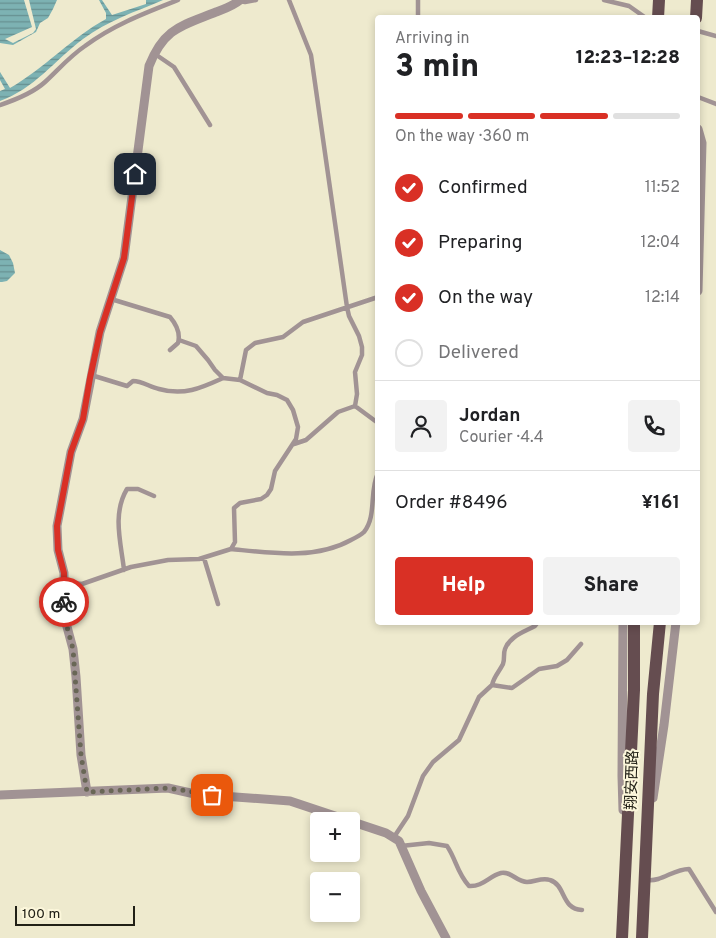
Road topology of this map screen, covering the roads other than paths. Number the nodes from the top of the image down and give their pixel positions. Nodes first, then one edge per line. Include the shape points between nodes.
1 (178, 0) edge
2 (240, 0) edge
3 (256, 0) edge
4 (289, 0) edge
5 (418, 0) edge
6 (604, 0) edge
7 (659, 0) edge
8 (697, 0) edge
9 (418, 15) edge
10 (642, 15) edge
11 (658, 15) edge
12 (696, 15) edge
13 (700, 32) edge
14 (716, 36) edge
15 (154, 53) junction
16 (700, 98) edge
17 (716, 104) edge
18 (0, 105) edge
19 (210, 125) dead end
20 (700, 136) edge
21 (700, 230) edge
22 (375, 298) edge
23 (110, 299) junction
24 (347, 307) junction
25 (179, 340) junction
26 (170, 350) dead end
27 (90, 375) junction
28 (223, 378) junction
29 (240, 380) junction
30 (355, 406) junction
31 (375, 421) edge
32 (294, 444) junction
33 (375, 479) edge
34 (154, 496) dead end
35 (231, 549) junction
36 (204, 558) junction
37 (124, 570) junction
38 (64, 582) junction
39 (218, 604) dead end
40 (536, 625) edge
41 (622, 625) edge
42 (634, 625) edge
43 (660, 625) edge
44 (676, 625) edge
45 (581, 644) dead end
46 (492, 685) junction
47 (87, 792) junction
48 (0, 795) edge
49 (394, 837) junction
50 (647, 842) junction
51 (402, 846) junction
52 (626, 852) junction
53 (646, 880) junction
54 (582, 910) dead end
55 (716, 912) edge
56 (446, 938) edge
57 (622, 938) edge
58 (642, 938) edge

1 - 18 lane via 103,33 68,59 38,88
2 - 3 lane
2 - 15 street via 170,32
4 - 24 lane via 311,55
5 - 9 lane
6 - 10 lane via 629,6
7 - 11 main road
8 - 12 main road
13 - 14 lane
15 - 19 lane via 174,67
15 - 23 street via 148,66 124,258
16 - 17 lane
20 - 21 street
22 - 24 lane
23 - 25 lane via 170,317
23 - 27 street
24 - 29 lane via 303,322 283,337 250,346 246,350
24 - 30 lane via 362,347 355,372
25 - 26 lane
25 - 28 lane via 196,346
27 - 28 lane via 127,386 133,380 138,381 172,392 202,388
27 - 38 street via 83,419 71,452 57,526
28 - 29 lane
29 - 32 lane via 287,400 298,427
30 - 31 lane
30 - 32 lane via 338,412 306,440
32 - 35 lane via 276,471 267,495 234,508 235,542
33 - 35 lane via 371,515 363,533 336,548 291,554
34 - 37 lane via 127,489 119,506
35 - 36 lane
36 - 37 lane via 158,561
36 - 39 lane
37 - 38 lane via 82,584
38 - 47 street
40 - 46 lane via 512,638 506,646 503,664
41 - 52 street via 622,776
42 - 52 main road, 翔安西路
43 - 50 main road, 翔安西路 via 653,694
44 - 50 street
45 - 46 lane via 557,666 539,669 512,688
46 - 49 lane via 480,697 459,740 433,762 423,776 408,816
47 - 48 street
47 - 49 street via 168,788 195,794 290,801
49 - 51 street
50 - 53 main road, 翔安西路
51 - 54 lane via 429,843 447,846 455,866 469,886 478,886 504,873 524,882 543,878 551,880 574,910
51 - 56 street
52 - 57 main road, 翔安西路
53 - 55 lane via 689,870
53 - 58 main road, 翔安西路

